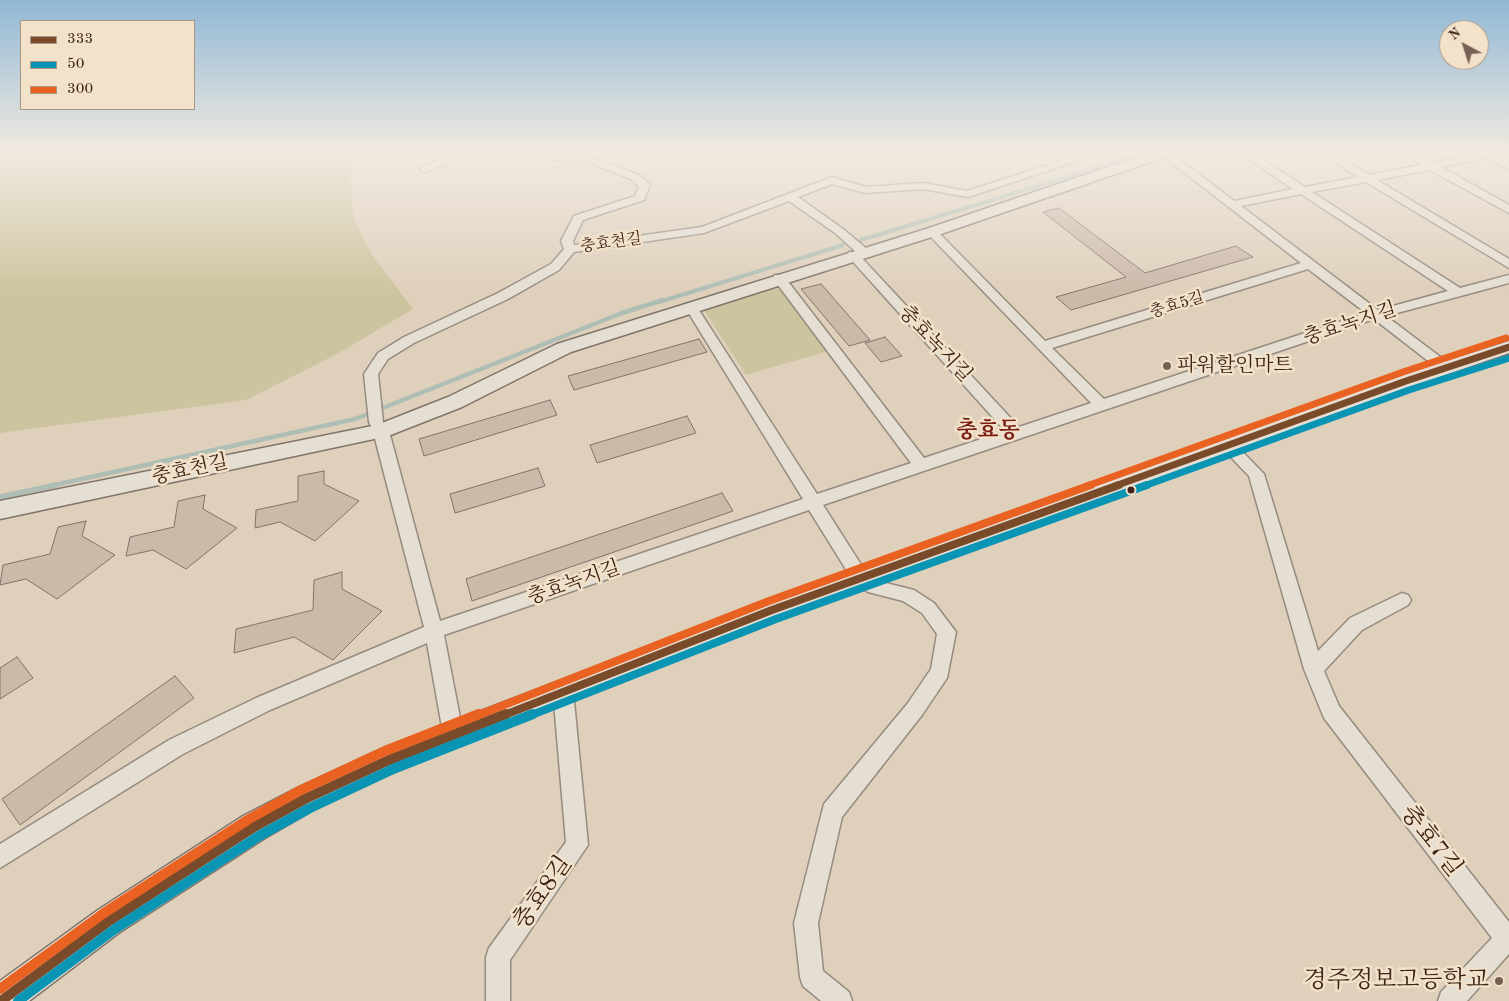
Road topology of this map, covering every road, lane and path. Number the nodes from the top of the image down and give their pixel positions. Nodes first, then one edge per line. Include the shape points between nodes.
1 (635, 200) edge
2 (784, 200) edge
3 (795, 200) edge
4 (1027, 200) edge
5 (1228, 200) edge
6 (1257, 200) edge
7 (1316, 200) edge
8 (1402, 200) edge
9 (1491, 200) edge
10 (1234, 204) junction
11 (1509, 210) edge
12 (932, 232) junction
13 (570, 249) junction
14 (858, 254) junction
15 (1311, 264) junction
16 (1509, 264) edge
17 (779, 278) junction
18 (1509, 279) edge
19 (1456, 291) junction
20 (690, 307) junction
21 (1377, 314) junction
22 (1042, 346) junction
23 (1509, 348) edge
24 (1446, 368) junction
25 (1102, 405) junction
26 (381, 431) junction
27 (1016, 433) junction
28 (1228, 446) junction
29 (921, 466) junction
30 (813, 502) junction
31 (0, 510) edge
32 (860, 578) junction
33 (1402, 600) dead end
34 (434, 631) junction
35 (1314, 669) junction
36 (563, 691) junction
37 (453, 733) junction
38 (0, 857) edge
39 (1508, 940) edge
40 (1, 1001) edge
41 (498, 1001) edge
42 (840, 1001) edge
43 (1450, 1001) edge

1 - 13 street via 578,218 567,241
2 - 13 street, 충효천길 via 704,230
3 - 14 street via 839,231
4 - 12 street, 충효천길
5 - 10 street
6 - 10 street
7 - 19 street
8 - 16 street
9 - 11 street
10 - 15 street
12 - 14 street, 충효천길
12 - 22 street
13 - 26 street, 충효천길 via 555,267 383,356 371,374 376,422
14 - 17 street, 충효천길
14 - 27 street, 충효녹지길
15 - 21 street
15 - 22 street, 충효5길
17 - 20 street, 충효천길
17 - 29 street
18 - 19 street, 충효녹지길
19 - 21 street, 충효녹지길
20 - 26 street, 충효천길 via 564,348 455,402
20 - 30 street
21 - 24 street
21 - 25 street, 충효녹지길
22 - 25 street
23 - 24 street
24 - 28 street
25 - 27 street, 충효녹지길
26 - 31 street, 충효천길
26 - 34 street
27 - 29 street, 충효녹지길
28 - 32 street
28 - 35 street, 충효7길 via 1256,474
29 - 30 street, 충효녹지길
30 - 32 street
30 - 34 street, 충효녹지길
32 - 36 street
32 - 42 street via 874,587 908,595 928,608 947,632 940,672 916,709 832,812 806,923 812,977
33 - 35 street via 1356,624
34 - 37 street
34 - 38 street, 충효녹지길 via 262,704 176,747
35 - 39 street, 충효7길 via 1331,712
36 - 37 street
36 - 41 street, 충효8길 via 577,845 498,957
37 - 40 street via 304,799 254,827 109,921
39 - 43 street, 충효7길

